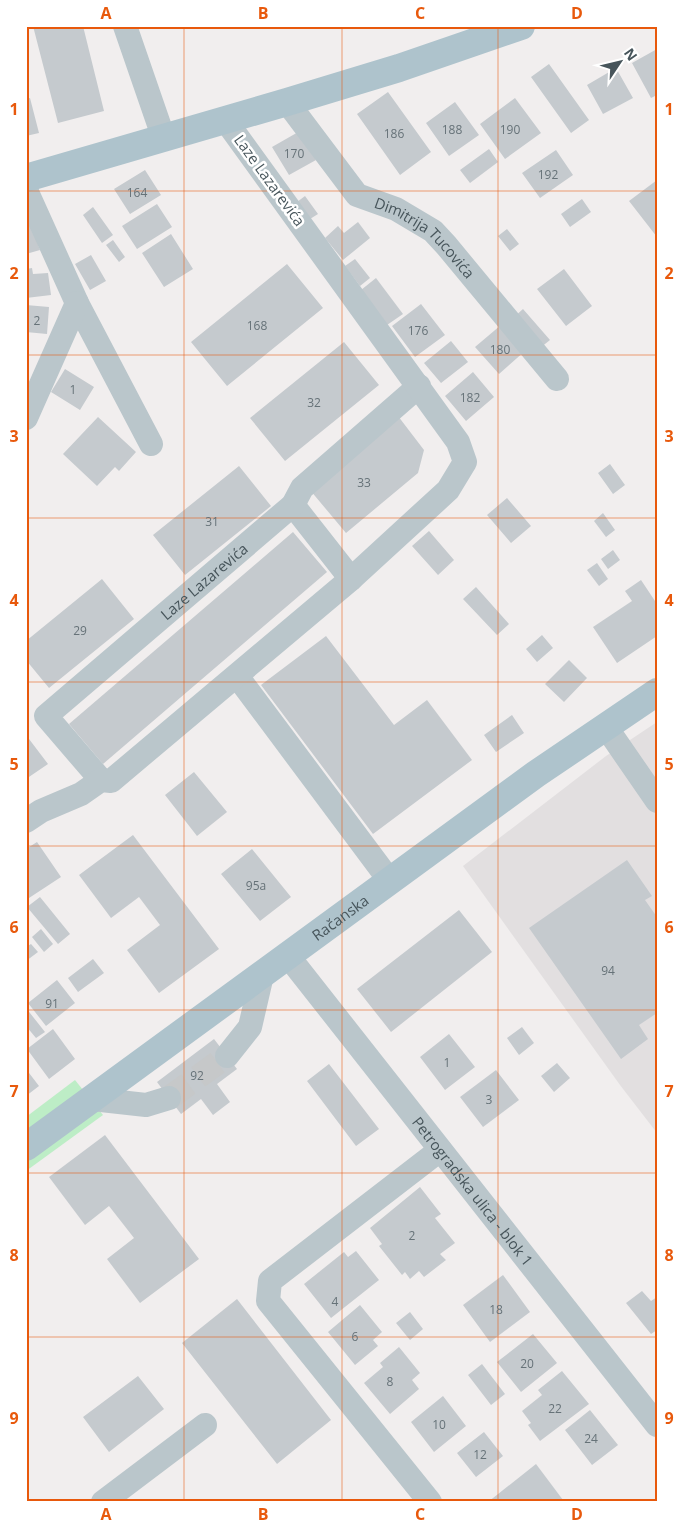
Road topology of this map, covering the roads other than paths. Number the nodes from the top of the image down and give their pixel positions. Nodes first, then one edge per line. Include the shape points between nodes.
1 (125, 26) edge
2 (522, 26) edge
3 (287, 102) junction
4 (226, 121) junction
5 (164, 139) junction
6 (26, 178) edge
7 (26, 190) edge
8 (77, 303) junction
9 (557, 379) dead end
10 (419, 386) junction
11 (26, 418) edge
12 (151, 444) dead end
13 (293, 505) junction
14 (351, 579) junction
15 (237, 676) junction
16 (657, 692) edge
17 (606, 727) junction
18 (101, 780) junction
19 (657, 801) edge
20 (26, 822) edge
21 (390, 881) junction
22 (288, 956) junction
23 (262, 975) junction
24 (227, 1056) tunnel mouth
25 (169, 1098) tunnel mouth
26 (92, 1099) junction
27 (26, 1147) edge
28 (440, 1150) junction
29 (204, 1425) dead end
30 (657, 1425) edge
31 (103, 1502) edge
32 (430, 1502) edge

1 - 5 street
2 - 3 main road
3 - 4 main road
3 - 9 street, Dimitrija Tucovića via 357,195 396,209 433,231
4 - 5 main road
4 - 10 street, Laze Lazarevića
5 - 6 main road
7 - 8 street
8 - 11 street
8 - 12 street
10 - 13 street, Laze Lazarevića via 302,488
10 - 14 street, Laze Lazarevića via 458,442 465,462 448,490
13 - 14 street
13 - 18 street, Laze Lazarevića via 46,716
14 - 15 street, Laze Lazarevića
15 - 18 street, Laze Lazarevića via 111,781
15 - 21 street
16 - 17 main road, Račanska
17 - 19 street
17 - 21 main road, Račanska
18 - 20 street, Laze Lazarevića
21 - 22 main road, Račanska
22 - 23 main road, Račanska
22 - 28 street, Petrogradska ulica - blok 1
23 - 24 street via 250,1026
23 - 26 main road, Račanska
25 - 26 street via 146,1105
26 - 27 main road, Račanska
28 - 30 street, Petrogradska ulica - blok 1
28 - 32 street via 270,1281 268,1301
29 - 31 street

